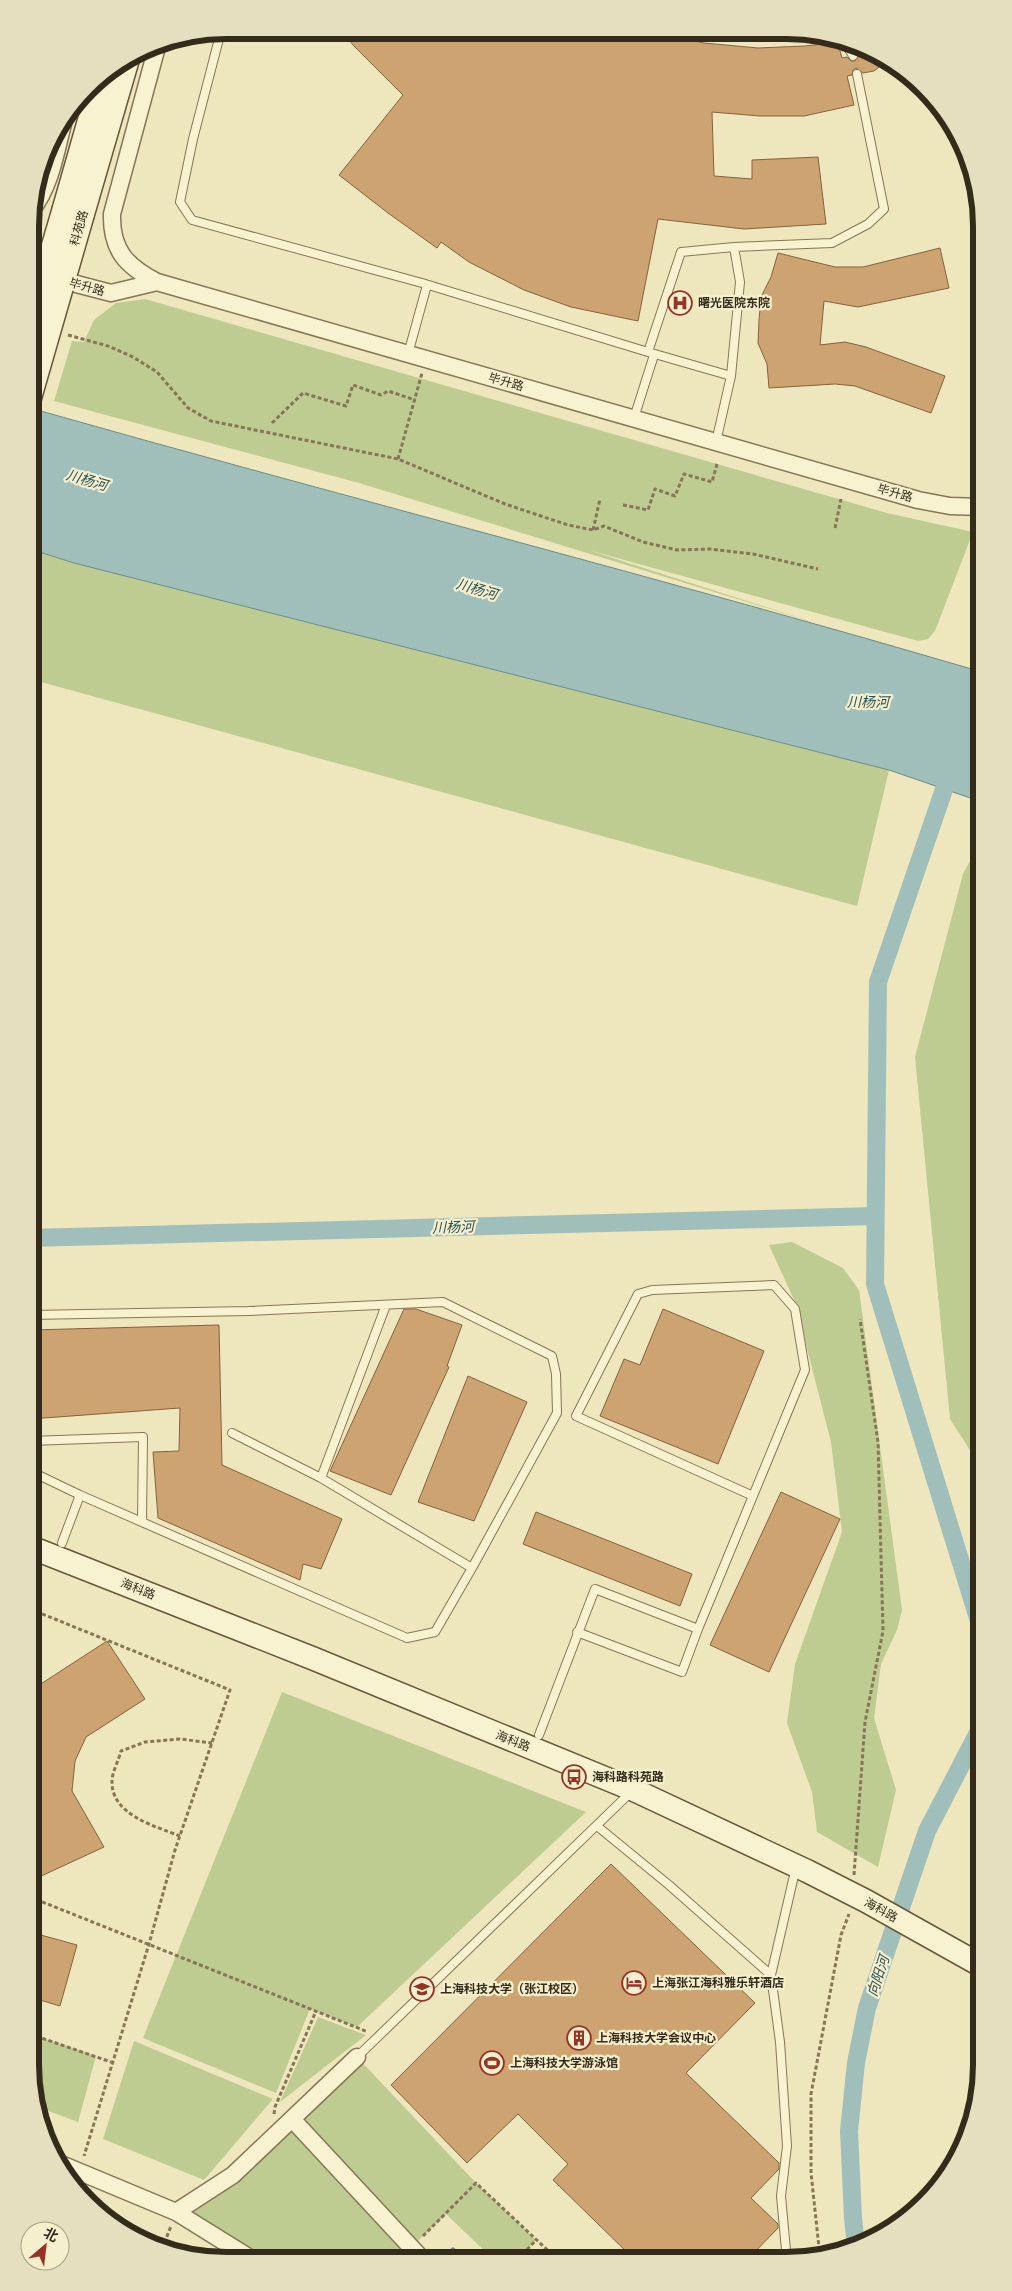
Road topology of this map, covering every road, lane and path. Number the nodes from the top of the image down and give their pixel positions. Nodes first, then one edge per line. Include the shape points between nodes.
1 (219, 39) edge
2 (850, 50) edge
3 (156, 52) edge
4 (853, 56) dead end
5 (125, 68) edge
6 (857, 74) dead end
7 (99, 87) edge
8 (57, 145) edge
9 (41, 195) edge
10 (74, 211) junction
11 (734, 248) junction
12 (39, 274) edge
13 (157, 282) junction
14 (427, 285) junction
15 (39, 301) edge
16 (65, 334) dead end
17 (408, 354) junction
18 (651, 354) junction
19 (426, 359) junction
20 (39, 360) edge
21 (731, 376) junction
22 (415, 400) junction
23 (634, 418) junction
24 (272, 423) dead end
25 (716, 442) junction
26 (398, 459) junction
27 (717, 464) dead end
28 (600, 499) dead end
29 (841, 499) dead end
30 (623, 505) dead end
31 (973, 507) edge
32 (835, 528) dead end
33 (592, 530) junction
34 (818, 569) dead end
35 (386, 1305) junction
36 (39, 1315) edge
37 (860, 1319) dead end
38 (232, 1433) dead end
39 (39, 1441) edge
40 (39, 1475) edge
41 (321, 1478) junction
42 (80, 1495) junction
43 (753, 1496) junction
44 (142, 1520) junction
45 (39, 1534) edge
46 (62, 1543) junction
47 (39, 1551) edge
48 (472, 1568) junction
49 (39, 1613) edge
50 (698, 1629) junction
51 (577, 1632) junction
52 (539, 1735) junction
53 (212, 1743) junction
54 (634, 1790) junction
55 (597, 1826) junction
56 (180, 1836) junction
57 (796, 1866) junction
58 (862, 1891) junction
59 (39, 1901) edge
60 (955, 1942) junction
61 (149, 1944) junction
62 (973, 1947) edge
63 (973, 1958) edge
64 (771, 1975) junction
65 (316, 2011) junction
66 (39, 2037) edge
67 (379, 2037) junction
68 (357, 2057) joint
69 (111, 2062) junction
70 (292, 2119) junction
71 (271, 2139) junction
72 (69, 2167) edge
73 (79, 2171) junction
74 (176, 2212) junction
75 (536, 2240) junction
76 (165, 2242) edge
77 (819, 2250) edge
78 (240, 2252) edge
79 (415, 2252) edge
80 (417, 2252) edge
81 (525, 2252) edge
82 (549, 2252) edge
83 (786, 2252) edge

1 - 14 lane via 180,202 192,220
2 - 4 lane
3 - 13 street via 115,200 111,229 122,257 138,272
5 - 10 street, 科苑路
6 - 11 lane via 884,209 868,224 832,243
7 - 10 street, 科苑路
8 - 9 street
10 - 15 street, 科苑路, bridge
10 - 20 street, 科苑路, bridge
11 - 18 lane via 681,252
11 - 21 lane via 740,282
12 - 13 street, 毕升路 via 111,293
13 - 17 street, 毕升路
14 - 17 lane
14 - 18 lane
16 - 26 path via 134,357 157,372 188,408 212,421
17 - 19 street, 毕升路
18 - 21 lane
18 - 23 lane
19 - 22 path
19 - 23 street, 毕升路
21 - 25 lane
22 - 24 path via 388,391 381,394 352,385 346,406 303,393
22 - 26 path
23 - 25 street, 毕升路
25 - 31 street, 毕升路 via 918,500
26 - 33 path via 505,504
27 - 30 path via 712,482 684,474 675,496 654,489 648,510
28 - 33 path
29 - 32 path
33 - 34 path via 604,526 643,542 677,550 710,549 753,554
35 - 36 lane
35 - 41 lane
35 - 48 lane via 442,1302 552,1356 557,1413
37 - 58 path via 878,1442 883,1631 865,1722
38 - 41 lane
39 - 44 lane via 143,1437
40 - 42 lane
41 - 48 lane
42 - 44 lane
42 - 46 lane
43 - 43 lane via 805,1370 795,1309 774,1285 652,1290 638,1294 576,1416
43 - 50 lane
44 - 48 lane via 407,1638 435,1632
45 - 46 street, 海科路
46 - 52 street, 海科路
47 - 54 street, 海科路
49 - 53 path via 230,1690
50 - 51 lane via 595,1589
50 - 51 lane via 682,1672
51 - 52 lane
52 - 58 street, 海科路 via 684,1795
53 - 56 path
53 - 56 path via 180,1739 145,1742 121,1752 112,1781 116,1802 135,1817
54 - 55 lane
54 - 57 street, 海科路
55 - 64 lane
55 - 67 lane
56 - 61 path
57 - 58 street, 海科路
57 - 64 lane
58 - 60 street, 海科路
58 - 77 path via 841,1935 811,2094 812,2173
59 - 61 path
60 - 62 street, 海科路
60 - 63 street, 海科路
61 - 65 path
61 - 69 path
64 - 83 lane via 788,2146 781,2196
65 - 67 path
65 - 71 path via 275,2106
66 - 69 path
67 - 68 lane
68 - 70 street
69 - 73 path
70 - 71 street
70 - 79 street
71 - 74 street via 233,2175
72 - 73 street
73 - 74 street
74 - 76 path
74 - 78 street
75 - 80 path via 476,2183
75 - 81 path
75 - 82 path

